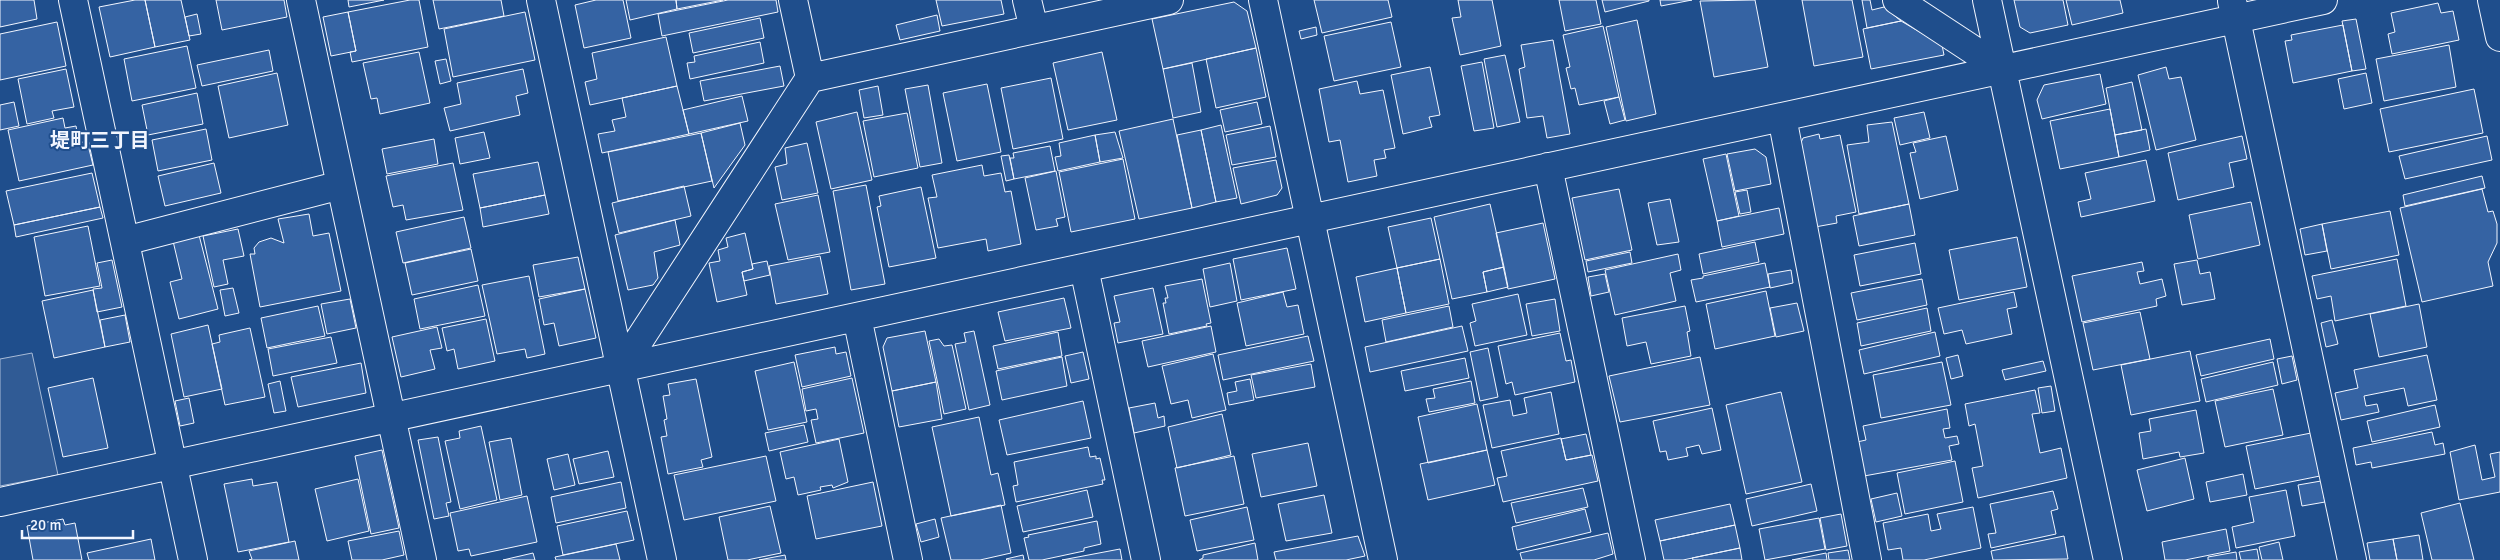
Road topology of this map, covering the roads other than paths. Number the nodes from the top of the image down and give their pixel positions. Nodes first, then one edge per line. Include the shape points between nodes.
1 (73, 0) edge
2 (301, 0) edge
3 (542, 0) edge
4 (793, 0) edge
5 (1027, 0) edge
6 (1169, 0) edge
7 (1263, 0) edge
8 (1897, 0) edge
9 (1987, 0) edge
10 (2323, 0) edge
11 (2492, 0) edge
12 (2234, 9) edge
13 (1034, 30) junction
14 (2500, 37) edge
15 (2002, 69) junction
16 (810, 78) junction
17 (1782, 117) junction
18 (1548, 168) junction
19 (341, 185) junction
20 (1310, 219) junction
21 (125, 241) junction
22 (1084, 268) junction
23 (856, 317) junction
24 (621, 368) junction
25 (392, 417) junction
26 (173, 464) junction
27 (0, 502) edge
28 (193, 560) edge
29 (422, 560) edge
30 (662, 560) edge
31 (908, 560) edge
32 (1146, 560) edge
33 (1383, 560) edge
34 (1631, 560) edge
35 (1867, 560) edge
36 (2108, 560) edge
37 (2352, 560) edge

1 - 21 street
2 - 19 street
3 - 24 street
4 - 16 street
5 - 13 street
6 - 13 street
7 - 20 street
8 - 15 street
9 - 15 street
10 - 12 street
11 - 14 street
12 - 15 street
12 - 37 street
13 - 16 street
15 - 17 street
15 - 36 street
16 - 24 street
17 - 18 street
17 - 35 street
18 - 20 street
18 - 34 street
19 - 21 street
19 - 25 street
20 - 22 street
20 - 33 street
21 - 26 street
22 - 23 street
22 - 32 street
23 - 24 street
23 - 31 street
24 - 25 street
24 - 30 street
25 - 26 street
25 - 29 street
26 - 27 street
26 - 28 street

